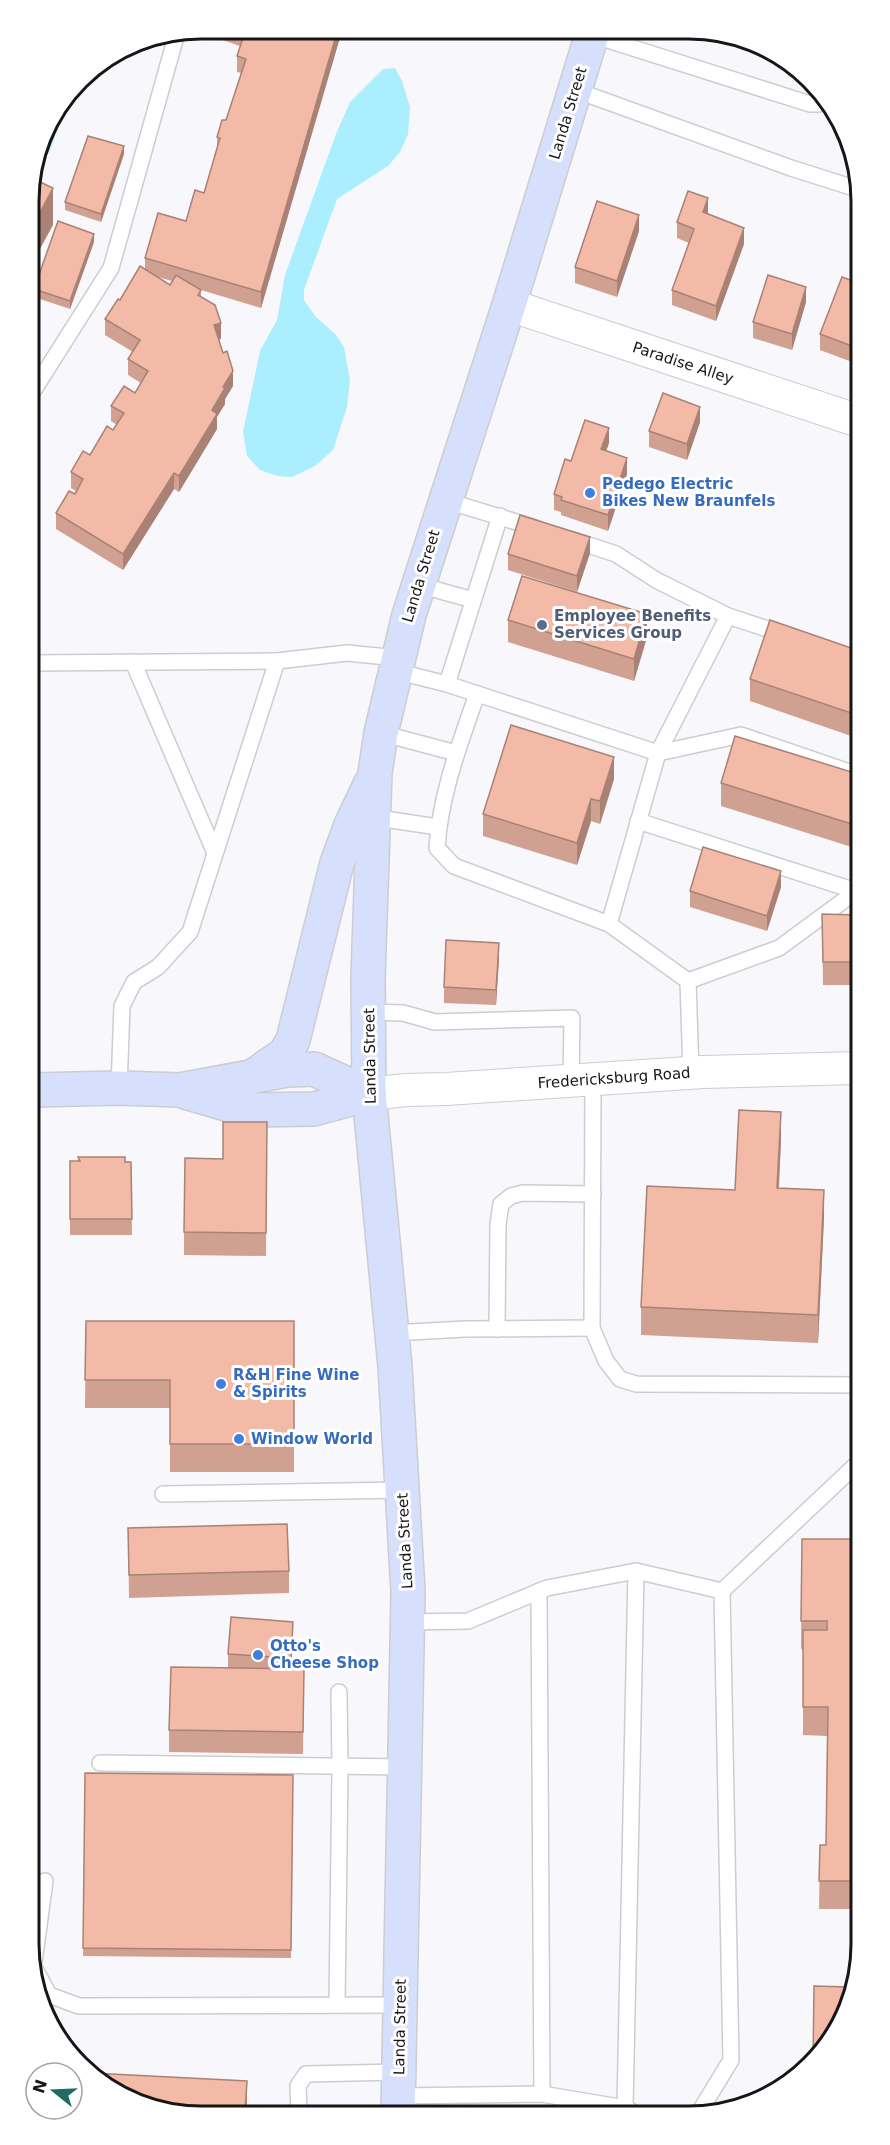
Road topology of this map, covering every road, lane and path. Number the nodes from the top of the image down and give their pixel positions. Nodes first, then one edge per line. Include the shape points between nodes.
1 (590, 39) edge
2 (610, 39) edge
3 (175, 41) edge
4 (575, 90) junction
5 (818, 104) edge
6 (850, 185) edge
7 (509, 305) junction
8 (39, 382) edge
9 (851, 418) edge
10 (444, 500) junction
11 (500, 516) junction
12 (419, 585) junction
13 (473, 600) junction
14 (728, 616) junction
15 (803, 641) edge
16 (277, 661) junction
17 (133, 662) junction
18 (39, 663) edge
19 (397, 664) junction
20 (447, 684) junction
21 (477, 694) junction
22 (381, 733) junction
23 (456, 753) junction
24 (658, 753) junction
25 (851, 773) edge
26 (365, 816) junction
27 (638, 821) junction
28 (438, 827) junction
29 (215, 853) junction
30 (851, 888) edge
31 (851, 894) edge
32 (609, 924) junction
33 (688, 981) junction
34 (368, 1012) junction
35 (851, 1068) edge
36 (691, 1073) junction
37 (252, 1077) junction
38 (582, 1081) junction
39 (119, 1088) junction
40 (39, 1090) edge
41 (180, 1090) junction
42 (369, 1094) junction
43 (593, 1194) junction
44 (592, 1328) junction
45 (497, 1329) junction
46 (392, 1333) junction
47 (851, 1385) edge
48 (851, 1469) edge
49 (402, 1490) junction
50 (163, 1494) dead end
51 (636, 1571) junction
52 (539, 1591) junction
53 (722, 1591) junction
54 (407, 1622) junction
55 (339, 1692) dead end
56 (100, 1763) dead end
57 (340, 1766) junction
58 (405, 1767) junction
59 (45, 1881) dead end
60 (39, 1925) edge
61 (46, 1989) edge
62 (338, 2005) junction
63 (401, 2005) junction
64 (398, 2093) edge
65 (542, 2094) junction
66 (703, 2105) edge
67 (299, 2106) edge
68 (606, 2106) edge
69 (628, 2106) edge

1 - 4 main road, Landa Street
2 - 5 lane
3 - 8 lane via 111,268
4 - 6 lane via 791,168
4 - 7 main road, Landa Street
7 - 9 street, Paradise Alley
7 - 10 main road, Landa Street
10 - 11 lane
10 - 12 main road, Landa Street
11 - 13 lane
11 - 14 lane via 616,554 656,580
12 - 13 lane
12 - 19 main road, Landa Street
13 - 20 lane
14 - 15 lane
14 - 24 lane
16 - 17 lane
16 - 19 lane via 347,653
16 - 29 lane
17 - 18 lane
17 - 29 lane
19 - 20 lane
19 - 22 main road, Landa Street
20 - 21 lane
21 - 23 lane
21 - 24 lane
22 - 23 lane
22 - 26 main road, Landa Street
23 - 28 lane
24 - 25 lane via 741,735
24 - 27 lane
26 - 28 lane
26 - 34 main road, Landa Street
26 - 37 main road, Landa Street via 337,863 293,1040 285,1054
27 - 30 lane
27 - 32 lane
28 - 32 lane via 436,848 454,866
29 - 39 lane via 190,932 158,967 134,982 122,1006
31 - 33 lane via 779,948
32 - 33 lane
33 - 36 lane
34 - 38 lane via 403,1013 435,1022 572,1018
34 - 42 main road, Landa Street
35 - 36 street, Fredericksburg Road
36 - 38 street, Fredericksburg Road
37 - 41 main road, Fredericksburg Road
37 - 42 main road, Fredericksburg Road via 314,1069
38 - 42 street, Fredericksburg Road
38 - 43 lane
39 - 40 main road, Fredericksburg Road
39 - 41 main road, Fredericksburg Road
41 - 42 main road, Fredericksburg Road via 246,1110 314,1109
42 - 46 main road, Landa Street
43 - 44 lane
43 - 45 lane via 523,1193 501,1204
44 - 45 lane
44 - 47 lane via 606,1361 620,1378 636,1384
45 - 46 lane
46 - 49 main road, Landa Street
48 - 53 lane
49 - 50 lane
49 - 54 main road, Landa Street
51 - 52 lane
51 - 53 lane
51 - 69 lane
52 - 54 lane via 468,1621
52 - 65 lane
53 - 66 lane via 731,2060
54 - 58 main road, Landa Street
55 - 57 lane
56 - 57 lane
57 - 58 lane
57 - 62 lane
58 - 63 main road, Landa Street
59 - 60 lane
61 - 62 lane via 49,1995 79,2006
62 - 63 lane
63 - 64 main road, Landa Street
64 - 65 lane
64 - 67 lane via 306,2074 298,2086
65 - 68 lane

